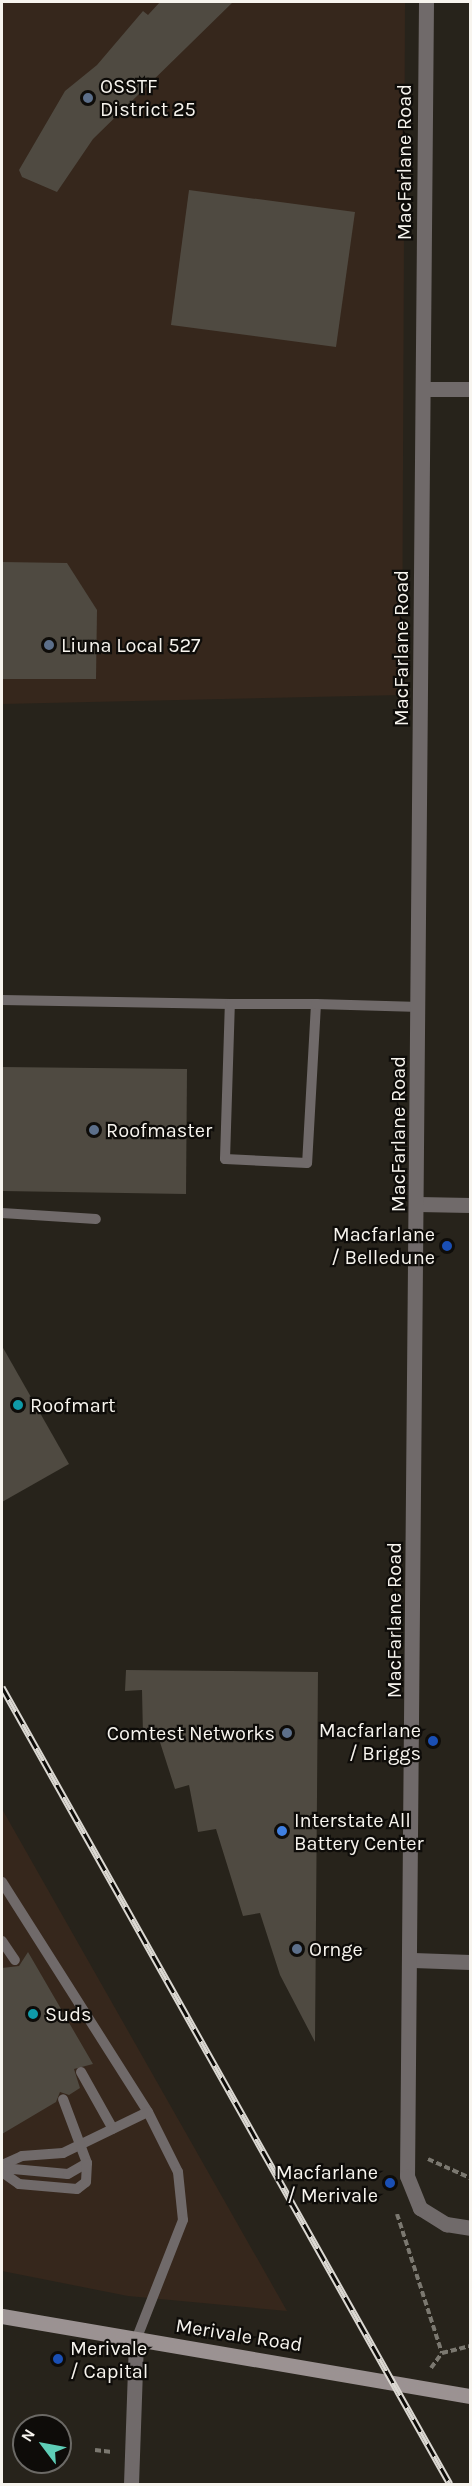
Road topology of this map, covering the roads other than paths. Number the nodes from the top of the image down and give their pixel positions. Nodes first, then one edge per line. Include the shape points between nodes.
1 (426, 2) edge
2 (424, 389) junction
3 (471, 389) edge
4 (2, 999) edge
5 (230, 1004) junction
6 (316, 1004) junction
7 (420, 1007) junction
8 (418, 1204) junction
9 (471, 1205) edge
10 (2, 1214) edge
11 (96, 1219) dead end
12 (2, 1882) edge
13 (2, 1941) edge
14 (15, 1960) dead end
15 (413, 1960) junction
16 (471, 1962) edge
17 (81, 2072) dead end
18 (63, 2099) dead end
19 (148, 2112) junction
20 (113, 2129) junction
21 (84, 2144) junction
22 (87, 2163) junction
23 (2, 2168) edge
24 (471, 2228) edge
25 (2, 2316) edge
26 (136, 2340) junction
27 (471, 2396) edge
28 (131, 2484) edge

1 - 2 street, MacFarlane Road
2 - 3 street
2 - 7 street, MacFarlane Road
4 - 5 lane
5 - 6 lane
5 - 6 lane via 225,1159 307,1163
6 - 7 lane
7 - 8 street, MacFarlane Road
8 - 9 street
8 - 15 street, MacFarlane Road
10 - 11 lane
12 - 19 lane
13 - 14 lane
15 - 16 street
15 - 24 street, MacFarlane Road via 407,2176 420,2208 446,2224
17 - 20 lane
18 - 21 lane
19 - 20 lane
19 - 26 lane via 178,2172 183,2220
20 - 21 lane
21 - 22 lane
21 - 23 lane via 63,2153 12,2158
22 - 23 lane via 68,2174
22 - 23 lane via 86,2182 77,2189 20,2184
25 - 26 main road, Merivale Road
26 - 27 main road, Merivale Road
26 - 28 street

